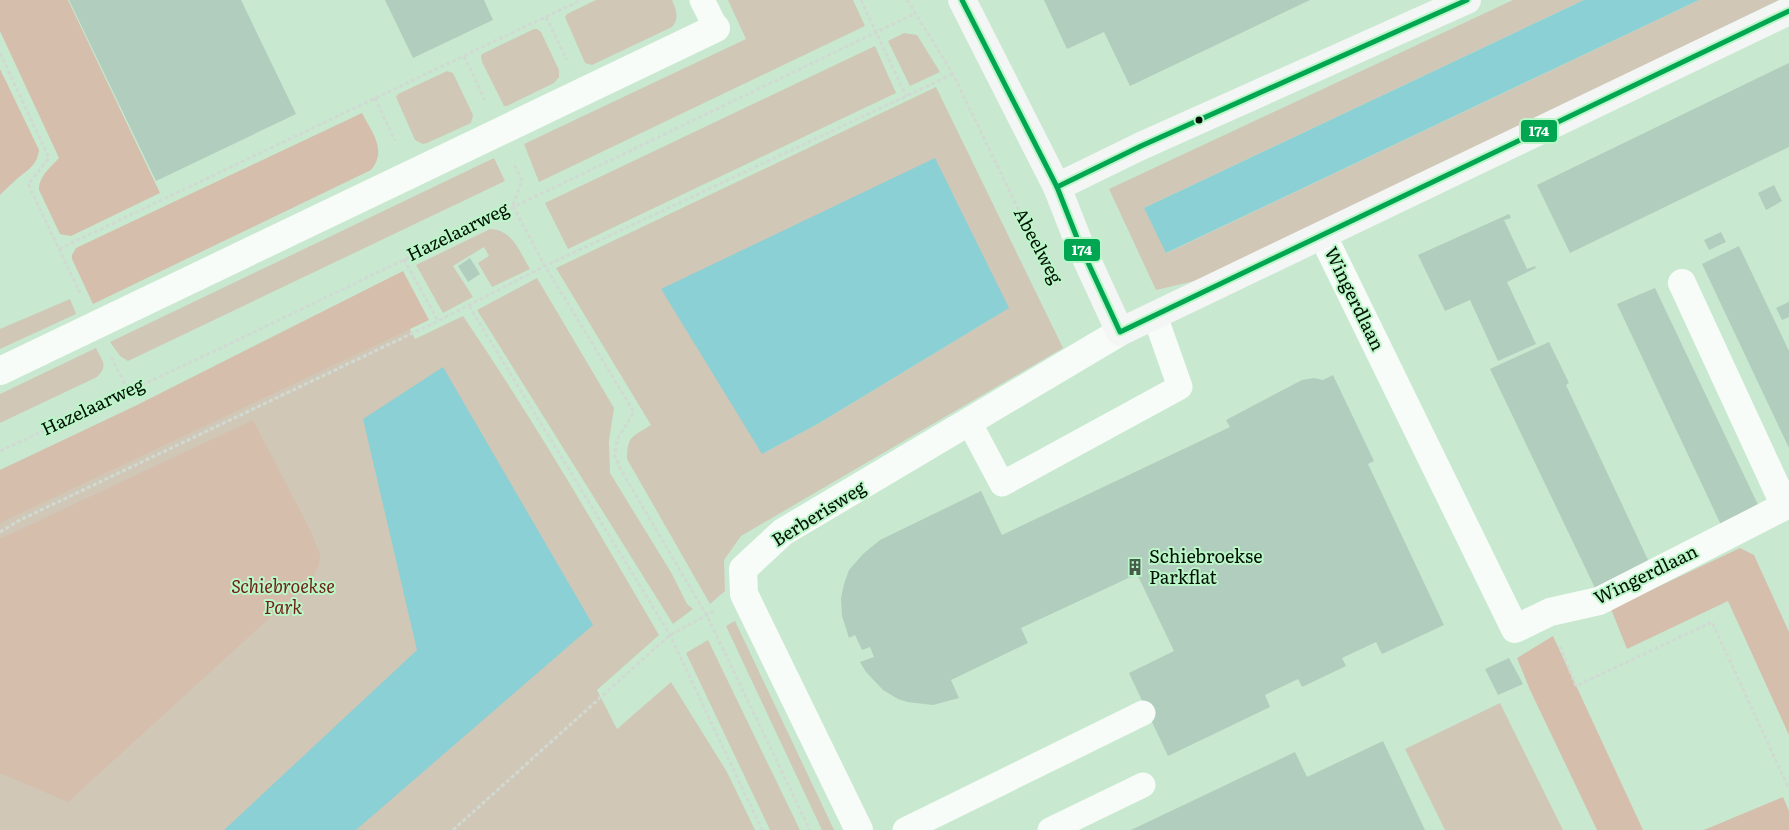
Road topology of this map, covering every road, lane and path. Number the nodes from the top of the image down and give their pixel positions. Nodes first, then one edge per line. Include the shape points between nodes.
1 (581, 0) edge
2 (702, 0) edge
3 (861, 0) edge
4 (908, 0) edge
5 (962, 0) edge
6 (1467, 0) edge
7 (1432, 8) edge
8 (1789, 11) edge
9 (916, 13) junction
10 (546, 17) junction
11 (716, 28) joint
12 (876, 33) junction
13 (0, 53) edge
14 (953, 74) junction
15 (582, 92) junction
16 (906, 96) junction
17 (375, 98) junction
18 (411, 174) junction
19 (1057, 187) junction
20 (513, 206) junction
21 (1323, 236) junction
22 (59, 249) junction
23 (404, 259) junction
24 (545, 266) junction
25 (1682, 283) dead end
26 (1063, 291) dead end
27 (469, 306) junction
28 (1155, 316) junction
29 (438, 321) junction
30 (95, 325) junction
31 (1120, 332) junction
32 (0, 371) edge
33 (128, 390) junction
34 (970, 422) junction
35 (0, 451) edge
36 (0, 532) edge
37 (1550, 612) junction
38 (707, 616) junction
39 (670, 635) junction
40 (1143, 713) dead end
41 (1143, 785) dead end
42 (1789, 789) edge
43 (453, 830) edge
44 (762, 830) edge
45 (810, 830) edge
46 (859, 830) edge
47 (905, 830) edge
48 (1050, 830) edge

1 - 10 path
2 - 11 lane
3 - 12 path
4 - 9 path, Abeelweg
5 - 19 street, Abeelweg
6 - 7 street
7 - 19 street
8 - 21 street
9 - 12 path, Hazelaarweg
9 - 14 path, Abeelweg
10 - 15 path
10 - 17 path
11 - 15 street
12 - 16 path
12 - 20 path, Hazelaarweg
13 - 22 path via 49,158 28,184
14 - 16 path
14 - 26 path, Abeelweg via 1055,286
15 - 18 street
16 - 24 path
17 - 18 path
17 - 22 path
18 - 30 street
19 - 31 street, Abeelweg via 1079,244
20 - 23 path, Hazelaarweg
20 - 24 path
21 - 28 street
21 - 37 street, Wingerdlaan via 1515,629
22 - 30 path
23 - 29 path
23 - 33 path, Hazelaarweg
24 - 27 path
24 - 38 path via 634,412 617,440 615,456 620,470
25 - 37 street, Wingerdlaan via 1785,506 1598,602
27 - 29 path
27 - 39 path
28 - 31 street
28 - 34 lane via 1180,387 1002,484
29 - 36 path
30 - 32 street
30 - 33 path
31 - 34 street, Berberisweg
33 - 35 path, Hazelaarweg
34 - 46 street, Berberisweg via 783,532 743,570 744,594
37 - 42 path via 1576,686 1712,622
38 - 39 path
38 - 45 path
39 - 43 path
39 - 44 path
40 - 47 lane
41 - 48 lane

